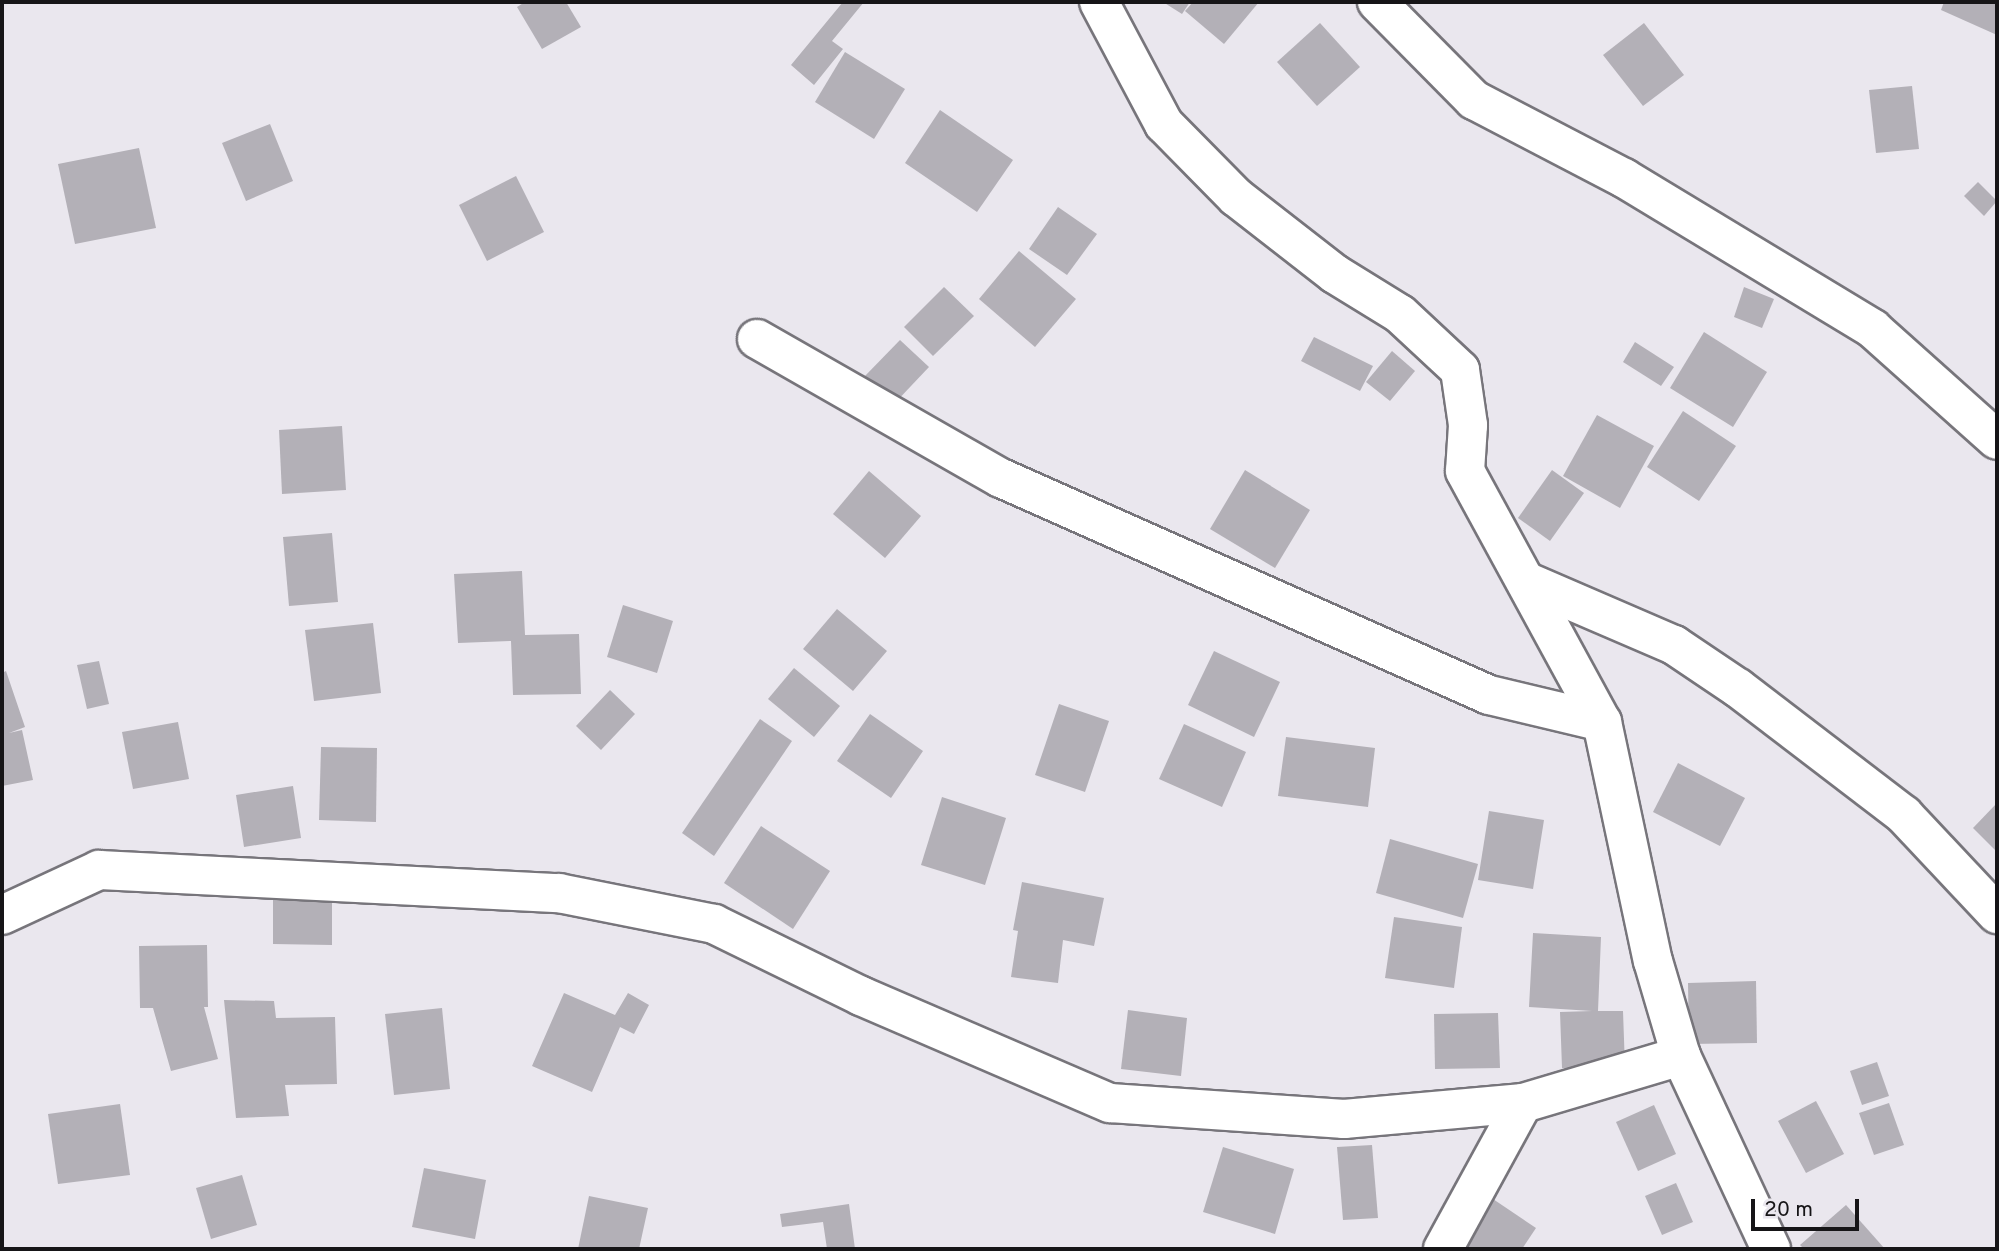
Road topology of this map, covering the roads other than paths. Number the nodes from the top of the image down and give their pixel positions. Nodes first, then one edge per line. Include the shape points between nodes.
1 (1098, 2) edge
2 (1377, 2) edge
3 (757, 340) dead end
4 (1997, 440) edge
5 (1530, 583) junction
6 (1602, 722) junction
7 (1997, 914) edge
8 (2, 915) edge
9 (1681, 1056) junction
10 (1523, 1102) junction
11 (1443, 1249) edge
12 (1771, 1249) edge

1 - 5 street via 1164,124 1236,197 1335,274 1401,314 1460,370 1468,425 1465,471
2 - 4 street via 1474,100 1624,178 1873,329
3 - 6 street via 1001,478 1489,695
5 - 6 street
5 - 7 street via 1674,645 1738,688 1904,815
6 - 9 street via 1653,961
8 - 10 street via 99,870 559,893 714,924 861,996 1110,1103 1344,1119
9 - 10 street
9 - 12 street
10 - 11 street

